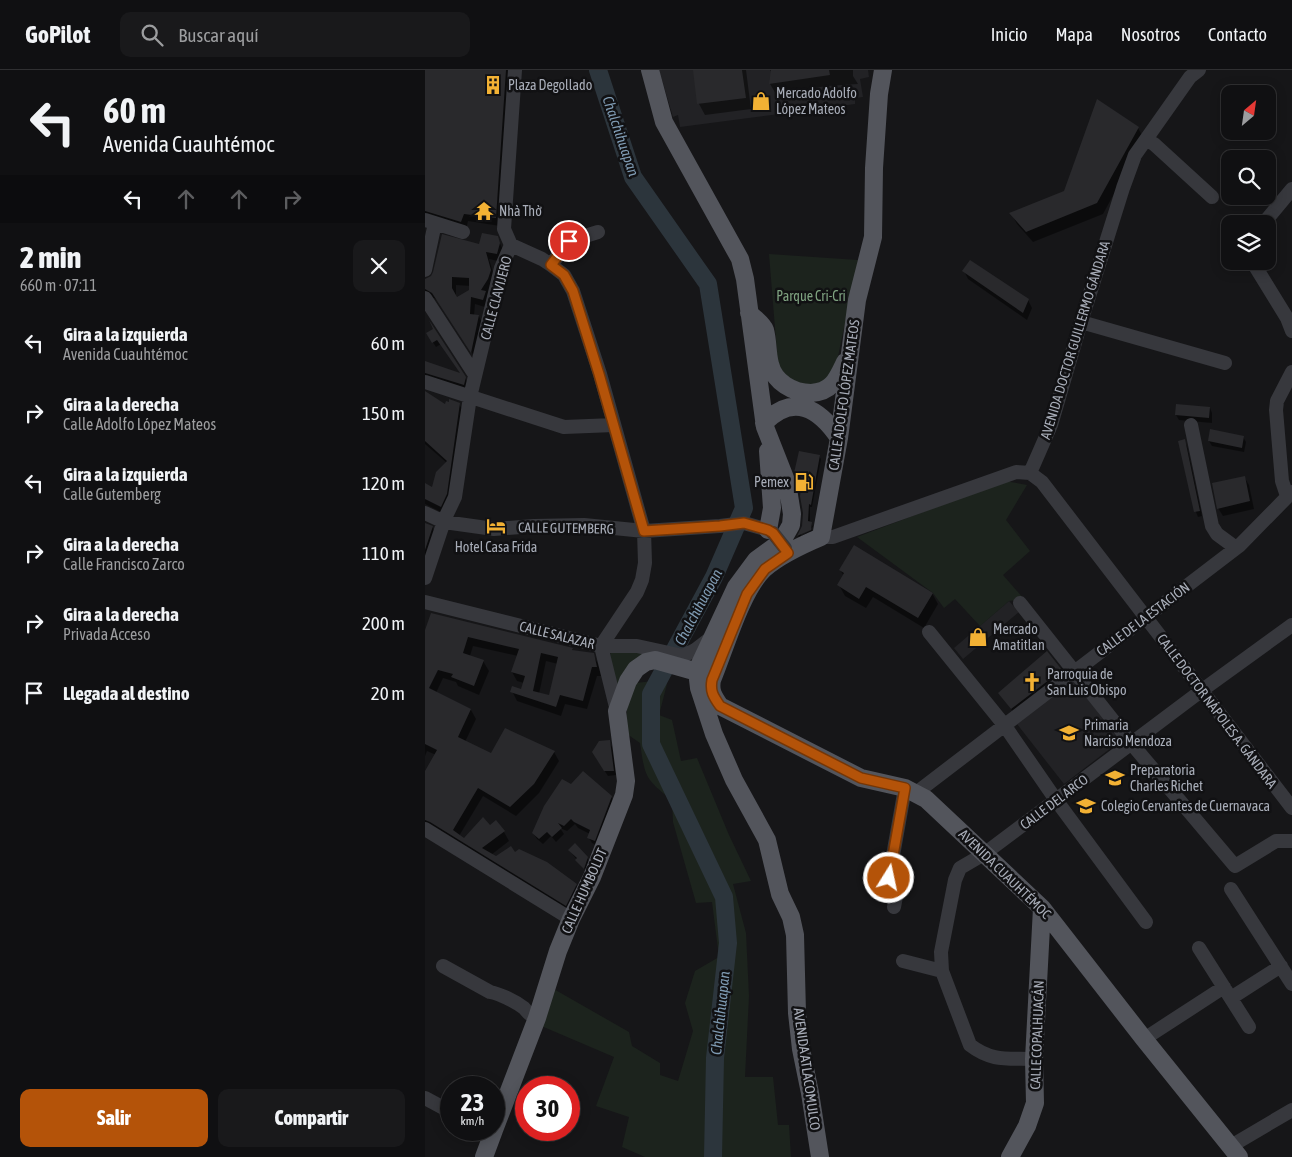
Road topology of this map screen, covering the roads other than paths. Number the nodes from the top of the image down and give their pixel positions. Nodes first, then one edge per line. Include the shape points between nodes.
1 (515, 70) edge
2 (650, 70) edge
3 (883, 70) edge
4 (1199, 70) edge
5 (1145, 140) junction
6 (1292, 189) edge
7 (1212, 197) dead end
8 (1270, 215) edge
9 (430, 222) edge
10 (463, 232) dead end
11 (597, 232) dead end
12 (511, 245) junction
13 (551, 265) junction
14 (425, 270) edge
15 (1258, 270) edge
16 (425, 298) edge
17 (749, 313) junction
18 (1081, 322) junction
19 (1292, 331) edge
20 (851, 348) junction
21 (1225, 363) dead end
22 (1292, 372) edge
23 (774, 374) junction
24 (475, 375) junction
25 (425, 382) edge
26 (470, 397) junction
27 (761, 398) junction
28 (614, 425) junction
29 (765, 425) junction
30 (1191, 425) dead end
31 (839, 438) junction
32 (1030, 473) junction
33 (1289, 494) edge
34 (425, 512) edge
35 (443, 522) junction
36 (767, 530) junction
37 (644, 531) junction
38 (821, 537) junction
39 (1236, 548) junction
40 (786, 550) junction
41 (425, 578) edge
42 (425, 602) edge
43 (1020, 603) dead end
44 (1146, 618) junction
45 (1292, 625) edge
46 (929, 632) dead end
47 (715, 635) junction
48 (601, 646) junction
49 (657, 655) junction
50 (700, 672) junction
51 (1074, 672) junction
52 (1201, 690) junction
53 (617, 711) junction
54 (1005, 726) junction
55 (1131, 743) junction
56 (910, 790) junction
57 (1056, 800) junction
58 (1292, 808) edge
59 (425, 830) edge
60 (1292, 841) edge
61 (984, 854) junction
62 (1231, 888) dead end
63 (894, 907) dead end
64 (1043, 908) junction
65 (571, 919) junction
66 (1146, 922) dead end
67 (1199, 948) dead end
68 (903, 961) dead end
69 (443, 966) dead end
70 (1281, 966) junction
71 (942, 971) junction
72 (1292, 984) edge
73 (1228, 993) junction
74 (532, 1016) junction
75 (1249, 1027) dead end
76 (1144, 1039) junction
77 (1034, 1059) junction
78 (505, 1092) edge
79 (425, 1098) edge
80 (440, 1106) edge
81 (1292, 1110) edge
82 (488, 1141) edge
83 (1235, 1152) edge
84 (484, 1157) edge
85 (820, 1157) edge
86 (1009, 1157) edge

1 - 12 street, CALLE CLAVIJERO via 504,229
2 - 17 main road via 664,122 740,259
3 - 20 main road, CALLE ADOLFO LÓPEZ MATEOS via 874,168 873,237 857,300
4 - 5 street, AVENIDA DOCTOR GUILLERMO GÁNDARA via 1190,77
5 - 7 street
5 - 18 street, AVENIDA DOCTOR GUILLERMO GÁNDARA via 1135,155 1123,188
6 - 8 street
9 - 10 street
9 - 14 street
11 - 13 street via 569,241
12 - 13 street
12 - 24 street, CALLE CLAVIJERO via 501,268
13 - 28 street via 564,275 573,291
15 - 19 street
16 - 24 street
17 - 23 main road via 765,328
17 - 27 main road
18 - 21 street
18 - 32 street, AVENIDA DOCTOR GUILLERMO GÁNDARA via 1051,425
20 - 23 main road via 837,380 819,392 797,392
20 - 31 main road, CALLE ADOLFO LÓPEZ MATEOS
22 - 33 street via 1277,401 1276,410 1282,481
23 - 27 main road
24 - 26 street, CALLE CLAVIJERO
25 - 26 street
26 - 28 street via 564,427
26 - 35 street, CALLE CLAVIJERO via 455,498
27 - 29 main road
28 - 37 street
29 - 31 main road via 773,414 785,408 807,408 824,418
29 - 36 main road via 772,508
29 - 47 main road via 787,484 791,525 782,541 756,560 746,572
30 - 39 street via 1212,526 1217,534
31 - 38 main road, CALLE ADOLFO LÓPEZ MATEOS
32 - 38 street via 1016,472 833,537
32 - 44 street, CALLE DOCTOR NÁPOLES A. GÁNDARA via 1042,482
33 - 39 street, CALLE DE LA ESTACIÓN
34 - 35 street, CALLE GUTEMBERG
35 - 37 street, CALLE GUTEMBERG via 494,529 584,525
35 - 41 street, CALLE CLAVIJERO
36 - 37 street, CALLE GUTEMBERG via 744,523
36 - 40 street, bridge
37 - 48 street via 642,580
38 - 40 main road
39 - 44 street, CALLE DE LA ESTACIÓN
40 - 50 main road via 765,569 747,594
42 - 48 street, CALLE SALAZAR
43 - 51 street
44 - 51 street, CALLE DE LA ESTACIÓN
44 - 52 street, CALLE DOCTOR NÁPOLES A. GÁNDARA
45 - 52 street, CALLE DEL ARCO
46 - 54 street
47 - 49 street, CALLE SALAZAR via 683,656
47 - 50 main road
48 - 49 street, CALLE SALAZAR via 637,646
48 - 53 street, CALLE HUMBOLDT
49 - 50 main road
49 - 53 main road via 636,669
50 - 56 main road, AVENIDA CUAUHTÉMOC via 720,706 861,778
50 - 85 main road, AVENIDA ATLACOMULCO via 699,688 714,734 734,780 767,840 780,894 791,917 795,935 801,1049
51 - 54 street, CALLE DE LA ESTACIÓN
51 - 55 street
52 - 55 street, CALLE DEL ARCO
52 - 58 street, CALLE DOCTOR NÁPOLES A. GÁNDARA
53 - 65 main road, CALLE HUMBOLDT via 626,780 623,795 592,877
54 - 56 street, CALLE DE LA ESTACIÓN
54 - 57 street
55 - 57 street, CALLE DEL ARCO
55 - 60 street via 1235,866 1276,841
56 - 61 main road, AVENIDA CUAUHTÉMOC via 926,799
56 - 63 street via 889,878 898,886
57 - 61 street, CALLE DEL ARCO
57 - 66 street
59 - 65 street
61 - 64 main road, AVENIDA CUAUHTÉMOC
61 - 71 street, CALLE DEL ARCO via 960,868 955,880 941,952
62 - 70 street
64 - 76 main road, AVENIDA CUAUHTÉMOC
64 - 77 main road, CALLE COPALHUACÁN
65 - 74 main road, CALLE HUMBOLDT
67 - 73 street
68 - 71 street
69 - 74 street via 490,992 493,999 520,1015
70 - 72 street
70 - 73 street
71 - 77 street via 970,1045 993,1058
73 - 75 street
73 - 76 street
74 - 78 main road, CALLE HUMBOLDT
76 - 83 main road, AVENIDA CUAUHTÉMOC
77 - 86 main road, CALLE COPALHUACÁN via 1035,1103 1027,1126
79 - 80 street
81 - 83 street
82 - 84 main road, CALLE HUMBOLDT

